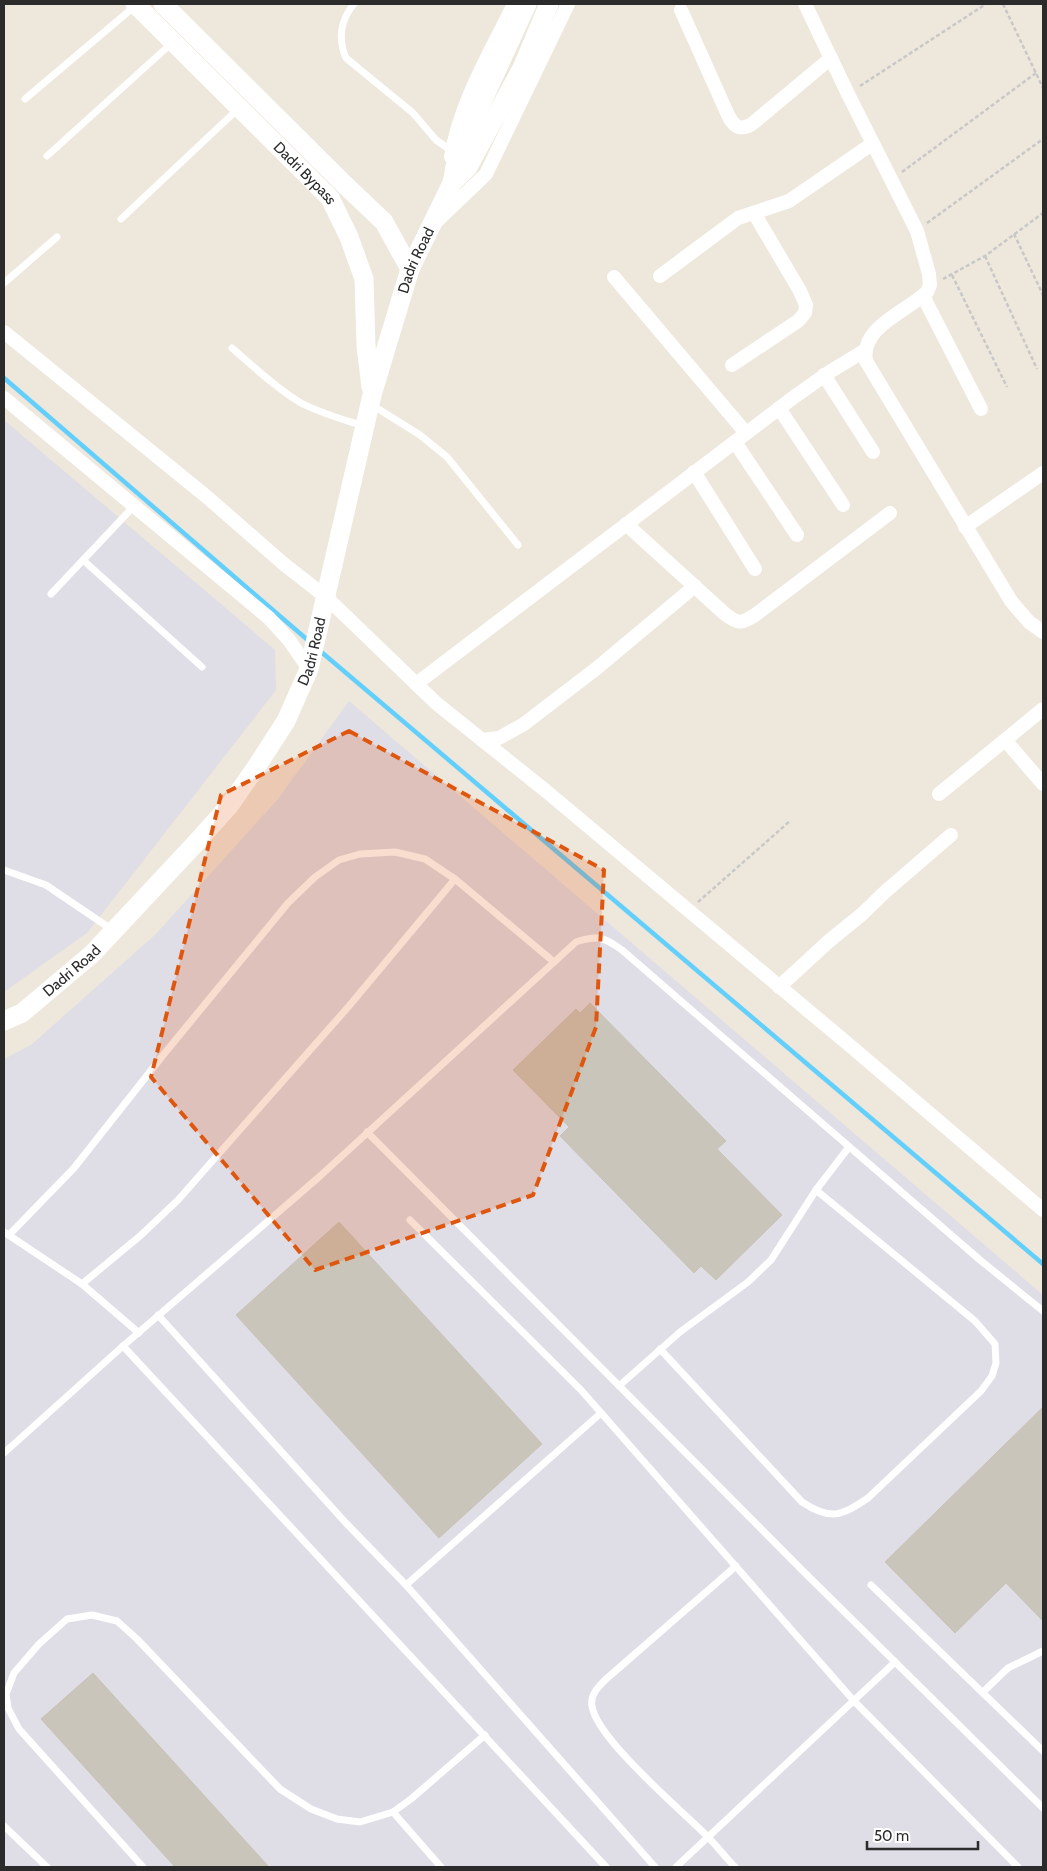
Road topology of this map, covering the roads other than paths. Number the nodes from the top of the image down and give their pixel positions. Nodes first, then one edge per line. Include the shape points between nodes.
1 (136, 4) edge
2 (163, 4) edge
3 (354, 4) edge
4 (514, 4) edge
5 (527, 4) edge
6 (549, 4) edge
7 (568, 4) edge
8 (805, 4) edge
9 (681, 10) dead end
10 (173, 42) junction
11 (831, 58) junction
12 (25, 99) dead end
13 (239, 108) junction
14 (872, 144) junction
15 (452, 151) junction
16 (47, 156) dead end
17 (452, 183) junction
18 (444, 202) junction
19 (754, 213) junction
20 (121, 219) dead end
21 (434, 224) junction
22 (57, 237) dead end
23 (410, 269) junction
24 (660, 276) dead end
25 (614, 277) dead end
26 (4, 282) edge
27 (926, 290) junction
28 (4, 332) edge
29 (232, 348) dead end
30 (864, 351) junction
31 (732, 365) dead end
32 (824, 375) junction
33 (4, 398) edge
34 (371, 400) junction
35 (779, 408) junction
36 (980, 409) dead end
37 (365, 427) junction
38 (740, 437) junction
39 (873, 452) dead end
40 (694, 472) junction
41 (1043, 473) edge
42 (844, 504) dead end
43 (134, 506) junction
44 (890, 513) dead end
45 (626, 524) junction
46 (965, 527) junction
47 (797, 535) dead end
48 (518, 545) dead end
49 (82, 560) junction
50 (755, 570) dead end
51 (695, 586) junction
52 (50, 594) dead end
53 (325, 601) junction
54 (1043, 632) edge
55 (202, 667) dead end
56 (309, 669) junction
57 (416, 684) junction
58 (1043, 709) edge
59 (482, 740) junction
60 (1005, 740) junction
61 (1043, 784) edge
62 (939, 794) dead end
63 (951, 835) dead end
64 (4, 870) edge
65 (456, 879) junction
66 (114, 931) junction
67 (554, 962) junction
68 (779, 987) junction
69 (4, 1021) edge
70 (367, 1132) junction
71 (849, 1147) junction
72 (816, 1190) junction
73 (1043, 1210) edge
74 (410, 1220) dead end
75 (6, 1233) edge
76 (82, 1284) junction
77 (1043, 1311) edge
78 (158, 1315) junction
79 (139, 1332) junction
80 (123, 1346) junction
81 (660, 1349) junction
82 (619, 1386) junction
83 (601, 1412) junction
84 (4, 1453) edge
85 (736, 1566) junction
86 (406, 1585) junction
87 (871, 1585) dead end
88 (1043, 1651) edge
89 (895, 1662) junction
90 (983, 1692) junction
91 (854, 1701) junction
92 (485, 1735) junction
93 (1043, 1750) edge
94 (1043, 1808) edge
95 (393, 1812) junction
96 (4, 1827) edge
97 (708, 1837) junction
98 (47, 1867) edge
99 (143, 1867) edge
100 (441, 1867) edge
101 (606, 1867) edge
102 (655, 1867) edge
103 (676, 1867) edge
104 (735, 1867) edge
105 (1018, 1867) edge

1 - 10 main road, Dadri Bypass
1 - 12 lane
2 - 23 main road, Dadri Bypass via 384,222
3 - 15 lane via 341,30 341,46 346,58 413,113 436,140
4 - 15 street via 468,99
5 - 17 main road, Dadri Road via 457,156
6 - 17 main road, Dadri Road via 522,68 468,167
7 - 21 street via 486,174
8 - 11 street
9 - 11 street via 732,124 737,128 752,124
10 - 13 main road, Dadri Bypass
10 - 16 lane
11 - 14 street
13 - 20 lane
13 - 34 main road, Dadri Bypass via 330,198 348,237 364,279
14 - 19 street via 789,202
14 - 27 street via 917,231 927,262
15 - 18 street
17 - 18 main road, Dadri Road
18 - 21 main road, Dadri Road
19 - 24 street via 738,218
19 - 31 street via 800,291 806,305 805,313
21 - 23 main road, Dadri Road
22 - 26 lane
23 - 34 main road, Dadri Road
25 - 38 street
27 - 30 street via 874,333
27 - 36 street
28 - 53 street via 207,497
29 - 37 lane via 301,403
30 - 32 street
30 - 46 street via 866,361
32 - 35 street
32 - 39 street
33 - 43 street
34 - 37 main road, Dadri Road
34 - 48 lane via 447,458
35 - 38 street
35 - 42 street
37 - 53 main road, Dadri Road
38 - 40 street
38 - 47 street
40 - 45 street
40 - 50 street
41 - 46 street
43 - 49 lane
43 - 56 street via 269,618
44 - 51 street via 745,622 732,620
45 - 51 street
45 - 57 street
46 - 54 street via 1011,601 1029,622
49 - 52 lane
49 - 55 lane
51 - 59 street via 524,724 499,738
53 - 56 main road, Dadri Road
53 - 57 street
56 - 66 main road, Dadri Road via 286,721 229,806
57 - 59 street
58 - 60 street
59 - 68 street
60 - 61 street
60 - 62 street
63 - 68 street
64 - 66 lane via 46,885
65 - 67 lane
65 - 75 lane via 425,859 395,852 360,854 339,860 315,877 245,954 74,1168
65 - 76 lane via 178,1200
66 - 69 main road, Dadri Road via 92,954 22,1013
67 - 70 lane
67 - 71 lane via 576,942 592,937 607,939
68 - 73 street
70 - 78 lane
70 - 82 lane
71 - 72 lane
71 - 77 lane
72 - 81 lane via 771,1260 748,1282
72 - 81 lane via 975,1321 995,1344 996,1363 992,1376 981,1391 868,1498 848,1512 831,1515 818,1512 802,1502
74 - 83 lane
75 - 76 lane
76 - 79 lane
78 - 79 lane
78 - 86 lane
79 - 80 lane
80 - 84 lane
80 - 92 lane
81 - 82 lane
82 - 89 lane
83 - 85 lane
83 - 86 lane
85 - 91 lane
85 - 97 lane via 605,1680 594,1691 591,1705 597,1722 620,1751
86 - 102 lane
87 - 90 lane
88 - 90 lane via 1008,1668
89 - 91 lane
89 - 94 lane
90 - 93 lane
91 - 97 lane
91 - 105 lane
92 - 95 lane
92 - 101 lane
95 - 99 lane via 360,1822 337,1820 310,1809 280,1789 117,1621 92,1614 67,1619 14,1673 6,1694 8,1708 19,1729
95 - 100 lane
96 - 98 lane
97 - 103 lane
97 - 104 lane

